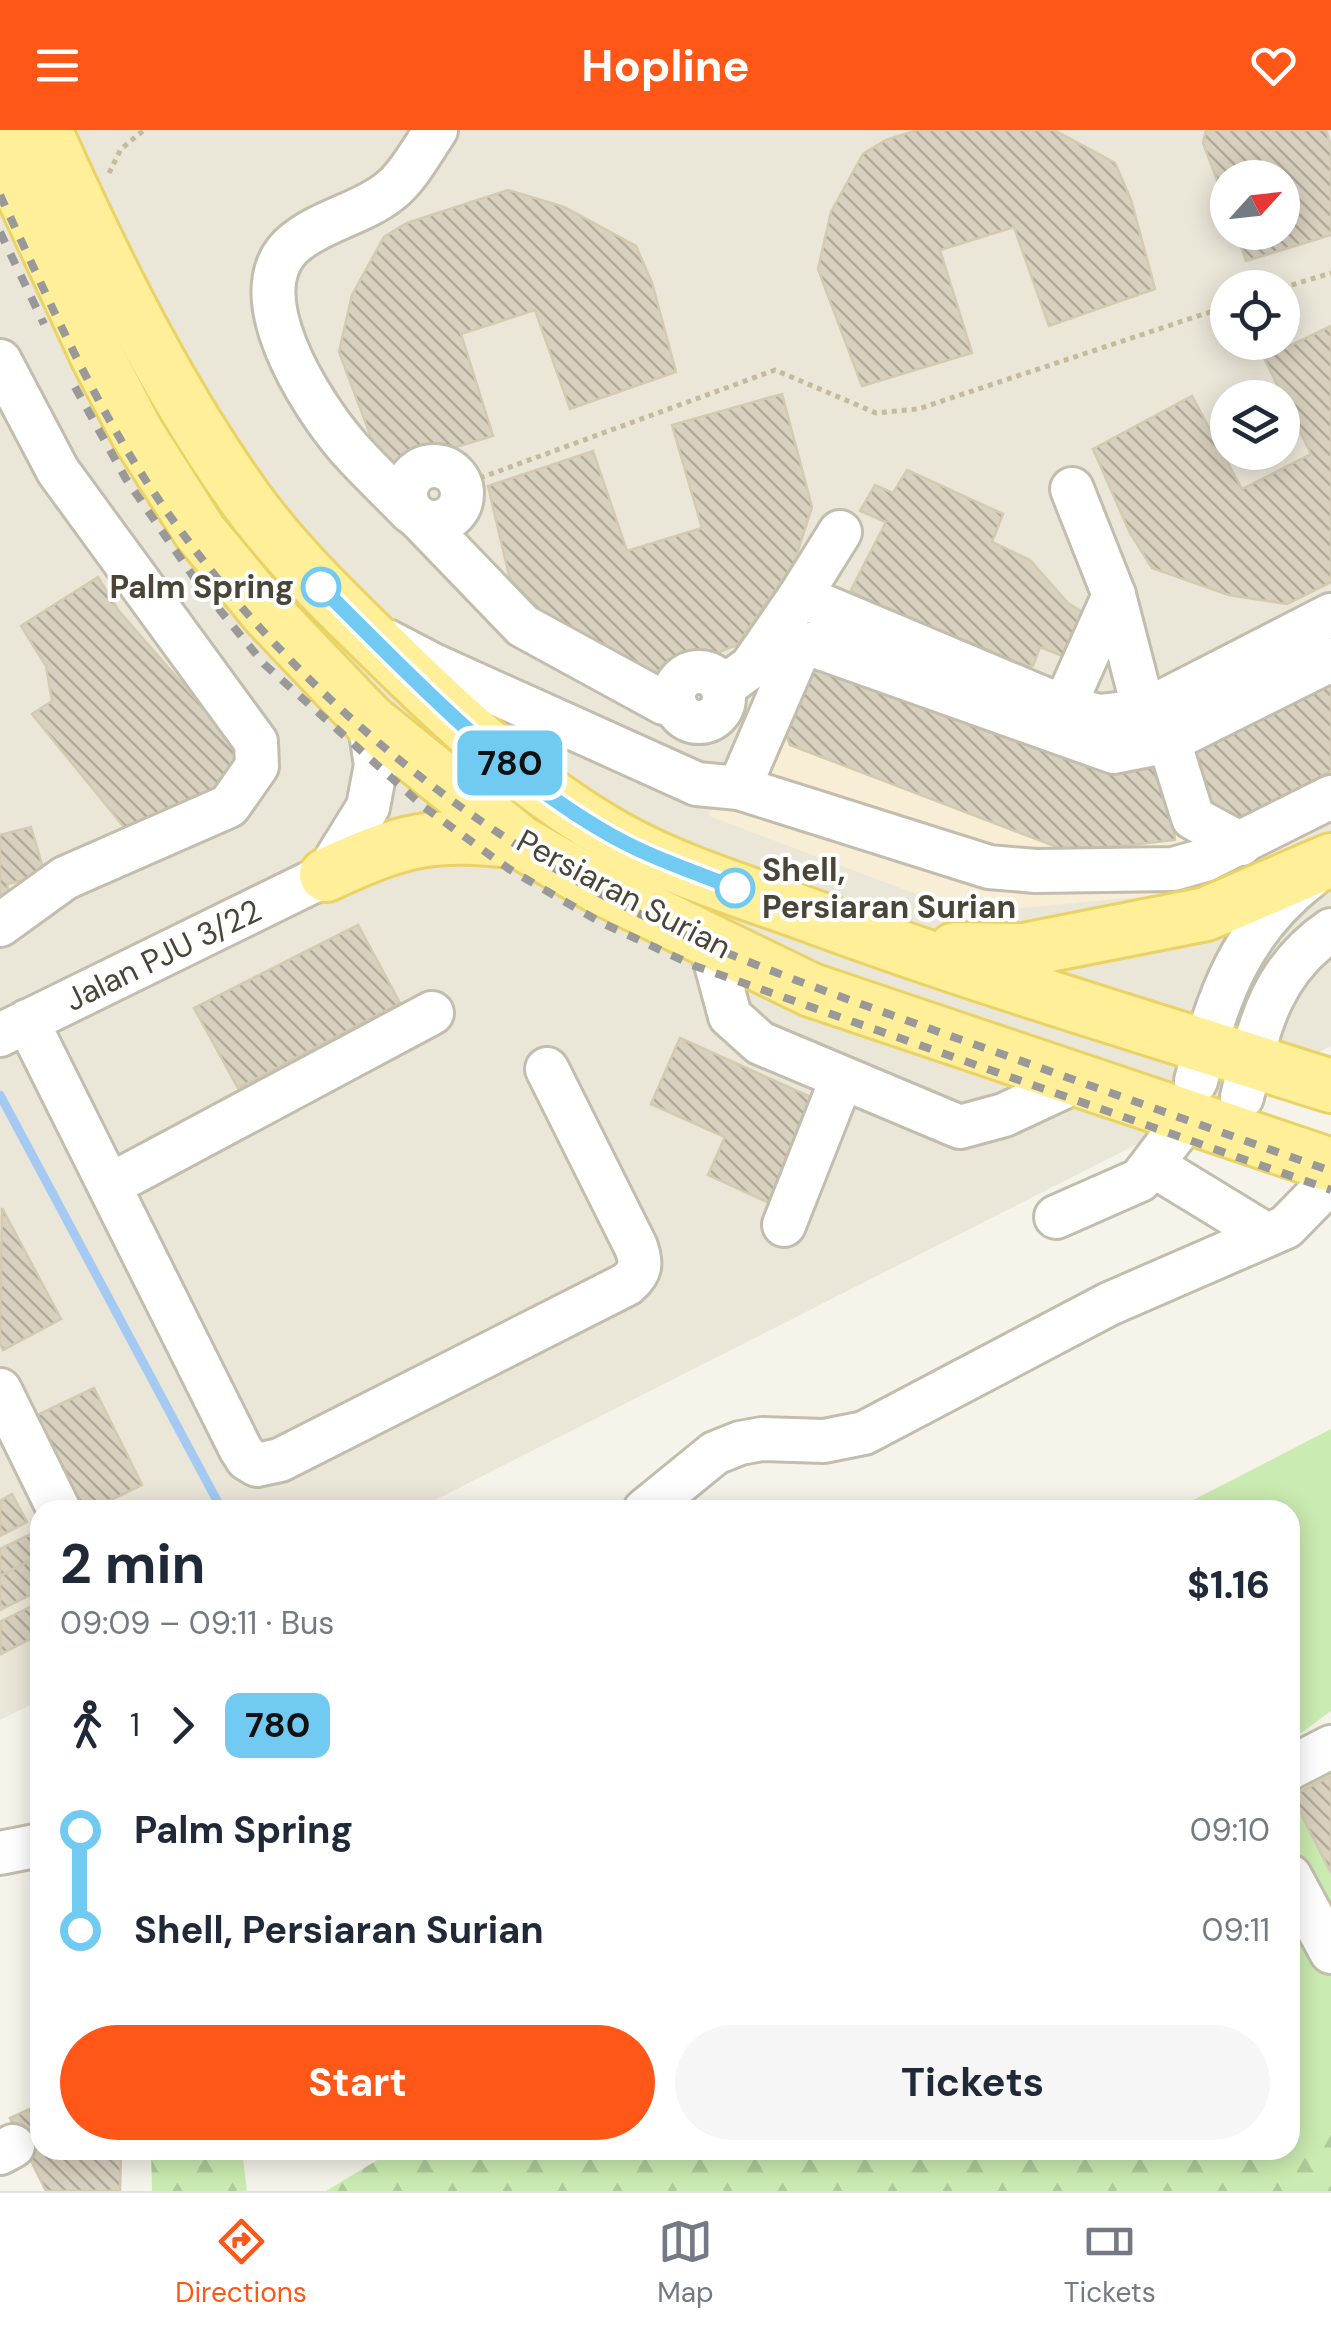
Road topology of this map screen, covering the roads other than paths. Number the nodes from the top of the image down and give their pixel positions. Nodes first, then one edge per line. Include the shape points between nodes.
1 (45, 130) edge
2 (436, 130) edge
3 (0, 145) edge
4 (75, 206) junction
5 (0, 361) edge
6 (461, 485) road end
7 (1072, 489) dead end
8 (415, 515) junction
9 (840, 532) dead end
10 (1114, 595) junction
11 (800, 596) junction
12 (1331, 615) edge
13 (362, 628) junction
14 (1331, 660) edge
15 (1064, 707) junction
16 (1156, 726) junction
17 (384, 733) junction
18 (739, 788) junction
19 (1331, 798) edge
20 (520, 842) junction
21 (1241, 844) junction
22 (1331, 862) edge
23 (326, 875) junction
24 (0, 925) edge
25 (1331, 930) edge
26 (710, 942) junction
27 (898, 948) junction
28 (432, 1013) dead end
29 (13, 1028) edge
30 (547, 1069) dead end
31 (842, 1078) junction
32 (1079, 1080) junction
33 (1216, 1080) junction
34 (1331, 1086) edge
35 (1331, 1128) edge
36 (1331, 1165) edge
37 (1156, 1169) junction
38 (1331, 1181) edge
39 (110, 1186) junction
40 (1056, 1217) dead end
41 (784, 1225) dead end
42 (1262, 1231) junction
43 (0, 1390) edge
44 (54, 1500) edge
45 (658, 1500) edge
46 (1331, 1747) edge
47 (1300, 1763) edge
48 (30, 1847) edge
49 (0, 1853) edge
50 (1300, 1895) edge
51 (1331, 1952) edge

1 - 4 main road, Persiaran Surian
2 - 8 street via 392,190 294,243 277,267 271,295 313,401
3 - 4 main road, Persiaran Surian
4 - 13 main road, Persiaran Surian via 171,384 238,489 300,567
4 - 17 main road, Persiaran Surian via 129,418 200,532 268,614
5 - 24 street via 58,471 256,742 257,754 257,766 229,806 65,878
6 - 8 street via 448,470 420,469 408,484 407,503
7 - 10 street
8 - 11 street via 523,626 676,706 678,684 690,674 705,673 722,688 751,666
9 - 11 street
10 - 15 street
10 - 16 street
11 - 15 street
12 - 16 street
13 - 18 street via 698,784
13 - 27 main road, Persiaran Surian via 541,789 614,836
14 - 16 street
15 - 16 street
16 - 18 street via 1114,752 809,644 797,654
16 - 21 street via 1193,818
17 - 20 main road, Persiaran Surian
17 - 23 street via 368,808
17 - 33 main road via 460,765 606,861 722,915
18 - 21 street via 989,867 1173,868
19 - 21 street
20 - 23 main road via 414,840
20 - 26 main road, Persiaran Surian
22 - 27 main road via 1206,914 1129,931 1024,950
22 - 33 street via 1282,900 1223,988
23 - 29 street, Jalan PJU 3/22
25 - 33 street via 1289,968
26 - 31 street via 730,1016 760,1042
26 - 32 main road, Persiaran Surian via 811,990
27 - 33 main road, Persiaran Surian
28 - 39 street
29 - 39 street
30 - 39 street via 636,1247 638,1275 268,1465 247,1459 240,1448
31 - 32 street via 960,1127 1004,1115
31 - 41 street
32 - 33 main road, Persiaran Surian
33 - 34 main road, Persiaran Surian
33 - 35 main road
33 - 36 main road, Persiaran Surian
33 - 37 street
37 - 40 street
37 - 42 street
38 - 42 street via 1286,1227
42 - 45 street via 864,1433 824,1441 740,1442
43 - 44 street
46 - 47 street
48 - 49 street
50 - 51 street

